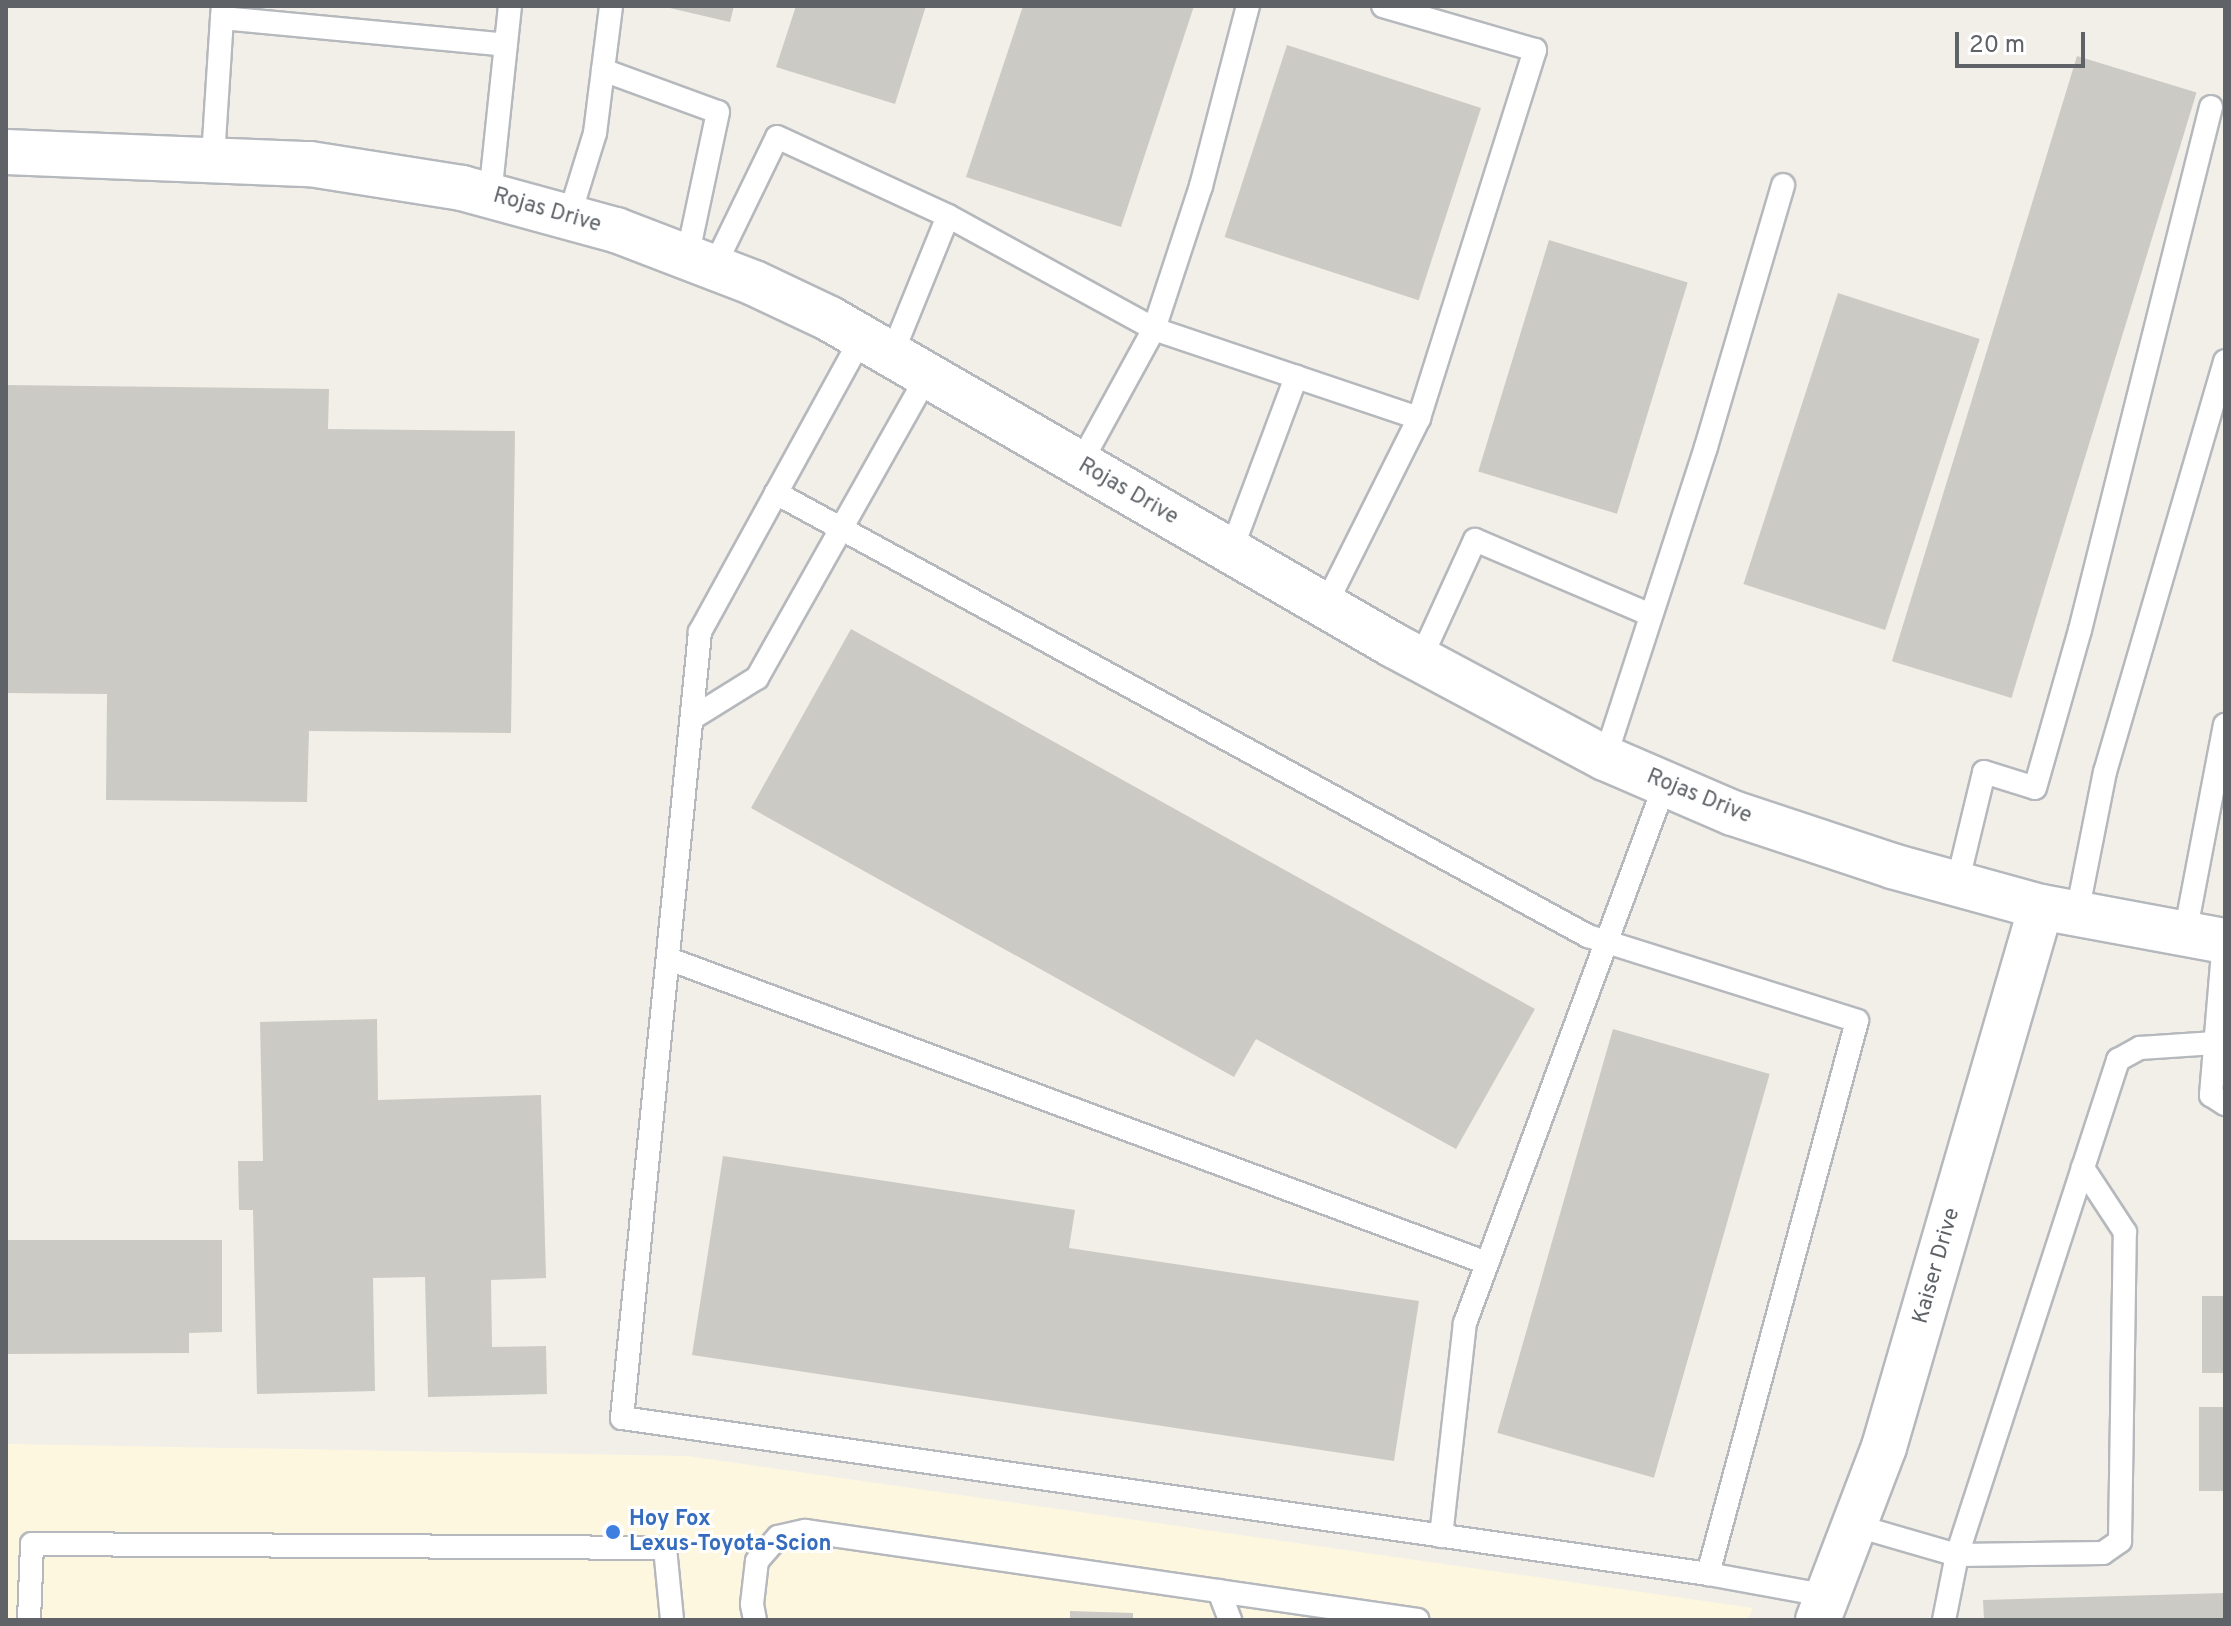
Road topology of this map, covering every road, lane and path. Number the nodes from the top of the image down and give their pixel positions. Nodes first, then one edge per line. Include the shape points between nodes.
1 (510, 6) edge
2 (611, 6) edge
3 (1248, 6) edge
4 (1383, 6) edge
5 (222, 12) edge
6 (506, 45) junction
7 (603, 70) junction
8 (2211, 107) dead end
9 (6, 152) edge
10 (213, 157) junction
11 (1783, 185) dead end
12 (490, 196) junction
13 (948, 216) junction
14 (569, 217) junction
15 (701, 262) junction
16 (1154, 329) junction
17 (894, 356) junction
18 (2225, 361) edge
19 (1296, 377) junction
20 (1419, 418) junction
21 (1080, 464) junction
22 (776, 493) junction
23 (843, 526) junction
24 (1231, 551) junction
25 (1325, 606) junction
26 (1651, 615) junction
27 (1420, 660) junction
28 (694, 717) junction
29 (2225, 725) edge
30 (1605, 758) junction
31 (1665, 784) junction
32 (1957, 884) junction
33 (2059, 910) junction
34 (2211, 938) edge
35 (1604, 941) junction
36 (669, 959) junction
37 (2215, 1043) junction
38 (2225, 1104) edge
39 (2083, 1168) junction
40 (1487, 1263) junction
41 (1857, 1526) junction
42 (1441, 1536) junction
43 (1957, 1555) junction
44 (1708, 1574) junction
45 (1219, 1591) junction
46 (1824, 1608) edge
47 (29, 1620) edge
48 (672, 1620) edge
49 (755, 1620) edge
50 (1230, 1620) edge
51 (1418, 1620) edge
52 (1944, 1620) edge

1 - 6 lane
2 - 7 lane
3 - 16 lane via 1201,186
4 - 20 lane via 1535,50
5 - 6 lane
5 - 10 lane
6 - 12 lane
7 - 14 lane via 595,133
7 - 15 lane via 718,112
8 - 32 lane via 2080,630 2035,788 1984,772
9 - 10 street, Rojas Drive
10 - 12 street, Rojas Drive via 310,164
11 - 26 lane
12 - 14 street, Rojas Drive
13 - 15 lane via 777,137
13 - 16 lane
13 - 17 lane
14 - 15 street, Rojas Drive
15 - 17 street, Rojas Drive
16 - 19 lane
16 - 21 lane
17 - 21 street, Rojas Drive
17 - 22 lane
17 - 23 lane
18 - 33 lane via 2105,772
19 - 20 lane
19 - 24 lane
20 - 25 lane
21 - 24 street, Rojas Drive
22 - 23 lane
22 - 28 lane via 700,632
23 - 28 lane via 757,678
23 - 35 lane
24 - 25 street, Rojas Drive
25 - 27 street, Rojas Drive
26 - 27 lane via 1475,540
26 - 30 lane
27 - 30 street, Rojas Drive
28 - 36 lane
29 - 34 lane
30 - 31 street, Rojas Drive
31 - 32 street, Rojas Drive via 1748,818
31 - 35 lane
32 - 33 street, Rojas Drive
33 - 34 street, Rojas Drive
33 - 41 street, Kaiser Drive
34 - 37 lane
35 - 40 lane
35 - 44 lane via 1857,1021
36 - 40 lane
36 - 42 lane via 622,1418
37 - 38 lane via 2211,1095
37 - 39 lane via 2140,1048 2118,1060
39 - 43 lane
39 - 43 lane via 2125,1232 2120,1541 2103,1553
40 - 42 lane via 1465,1323
41 - 43 lane
41 - 46 street, Kaiser Drive
42 - 44 lane
43 - 52 lane
44 - 46 lane
45 - 49 lane via 805,1531 778,1537 757,1561
45 - 50 lane
45 - 51 lane
47 - 48 lane via 32,1544 665,1548

